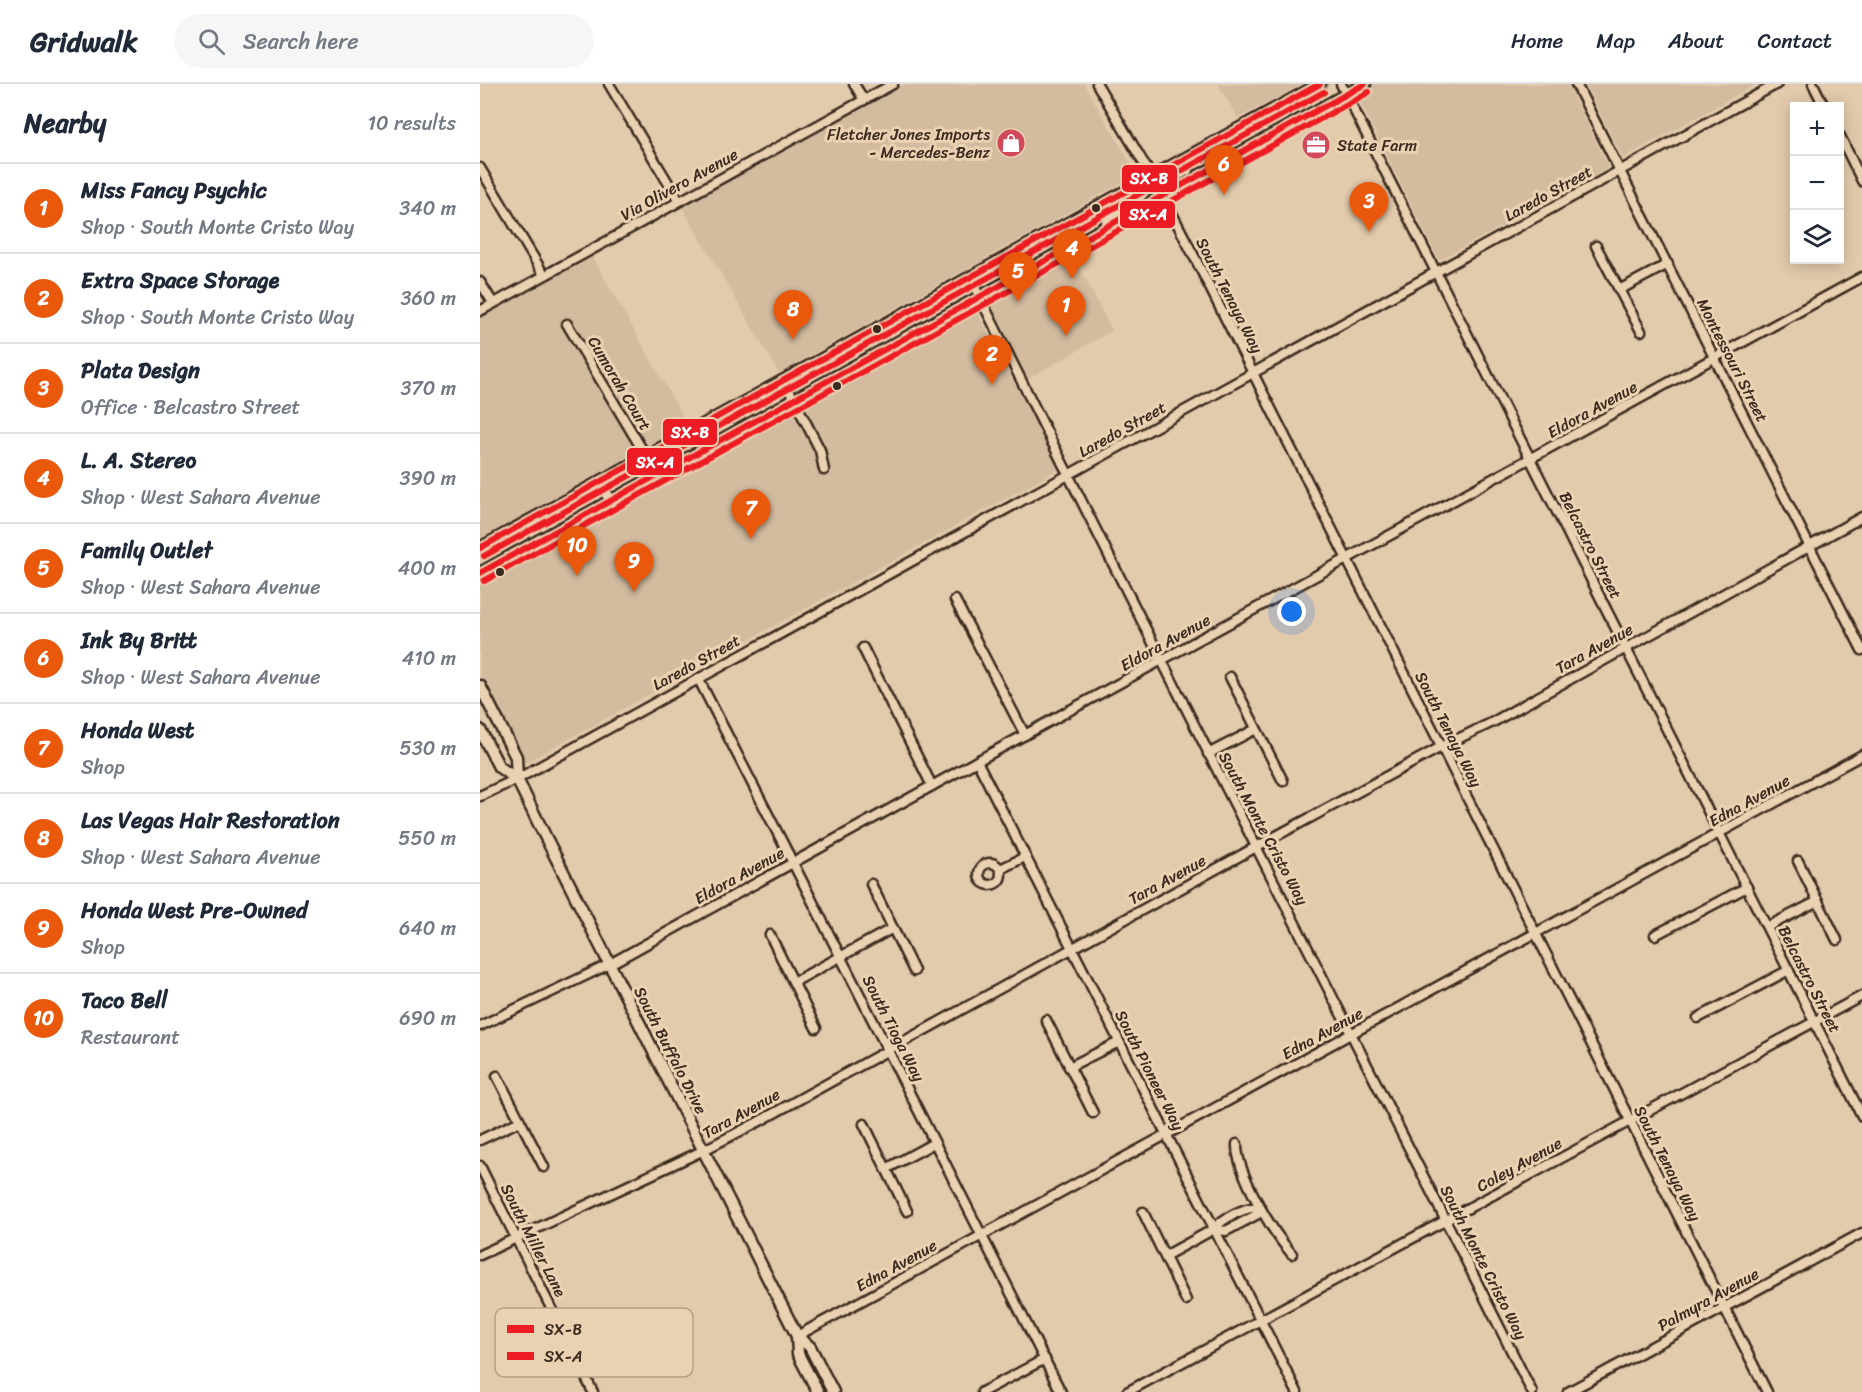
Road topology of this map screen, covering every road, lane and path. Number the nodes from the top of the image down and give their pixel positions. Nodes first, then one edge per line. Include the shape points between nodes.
1 (609, 84) edge
2 (854, 84) edge
3 (893, 84) edge
4 (1096, 84) edge
5 (1320, 84) edge
6 (1365, 84) edge
7 (1576, 84) edge
8 (1777, 84) edge
9 (1813, 84) edge
10 (1344, 89) edge
11 (864, 100) junction
12 (1822, 102) edge
13 (1844, 146) edge
14 (1196, 152) junction
15 (480, 168) edge
16 (1621, 170) junction
17 (1152, 177) junction
18 (1862, 181) edge
19 (1163, 196) junction
20 (680, 201) junction
21 (1099, 231) junction
22 (1596, 246) dead end
23 (1668, 264) junction
24 (1437, 272) junction
25 (544, 275) junction
26 (970, 278) junction
27 (1862, 278) edge
28 (480, 282) edge
29 (1619, 290) junction
30 (980, 297) junction
31 (493, 303) junction
32 (480, 310) edge
33 (567, 324) dead end
34 (1641, 331) dead end
35 (1716, 358) junction
36 (1253, 374) junction
37 (784, 380) junction
38 (794, 399) junction
39 (646, 456) junction
40 (1532, 459) junction
41 (824, 470) dead end
42 (1068, 475) junction
43 (598, 483) junction
44 (612, 501) junction
45 (1862, 517) edge
46 (1811, 545) junction
47 (480, 548) edge
48 (1347, 560) junction
49 (480, 573) edge
50 (955, 600) dead end
51 (1626, 646) junction
52 (863, 648) dead end
53 (1862, 650) edge
54 (1163, 661) junction
55 (1230, 677) dead end
56 (698, 678) junction
57 (480, 686) edge
58 (1256, 729) junction
59 (480, 730) edge
60 (1025, 735) junction
61 (1441, 747) junction
62 (1208, 754) junction
63 (1862, 755) edge
64 (977, 761) junction
65 (517, 779) junction
66 (1283, 782) dead end
67 (932, 786) junction
68 (480, 796) edge
69 (1720, 833) junction
70 (1256, 847) junction
71 (1025, 857) junction
72 (1798, 861) dead end
73 (794, 862) junction
74 (1000, 869) dead end
75 (871, 884) dead end
76 (1747, 887) junction
77 (1818, 901) junction
78 (1767, 927) junction
79 (893, 928) junction
80 (1535, 933) junction
81 (770, 935) dead end
82 (1655, 935) dead end
83 (1837, 940) dead end
84 (1072, 948) junction
85 (841, 957) junction
86 (610, 964) junction
87 (1789, 970) junction
88 (914, 971) dead end
89 (794, 982) junction
90 (1862, 996) edge
91 (1698, 1018) dead end
92 (1046, 1020) dead end
93 (1815, 1021) junction
94 (480, 1026) edge
95 (816, 1028) dead end
96 (1352, 1034) junction
97 (1119, 1042) junction
98 (887, 1049) junction
99 (1069, 1067) junction
100 (497, 1076) dead end
101 (1093, 1113) dead end
102 (1862, 1116) edge
103 (520, 1121) junction
104 (1630, 1121) junction
105 (864, 1124) dead end
106 (1167, 1135) junction
107 (480, 1140) edge
108 (934, 1143) junction
109 (1237, 1144) dead end
110 (704, 1150) junction
111 (480, 1166) edge
112 (544, 1167) dead end
113 (886, 1169) junction
114 (1260, 1208) junction
115 (907, 1211) dead end
116 (1143, 1212) dead end
117 (1446, 1221) junction
118 (1214, 1229) junction
119 (1862, 1233) edge
120 (981, 1236) junction
121 (517, 1238) junction
122 (1292, 1254) dead end
123 (480, 1255) edge
124 (1165, 1256) junction
125 (1186, 1300) dead end
126 (552, 1308) edge
127 (1724, 1308) junction
128 (1261, 1321) junction
129 (797, 1336) junction
130 (1045, 1359) junction
131 (586, 1377) edge
132 (593, 1392) edge
133 (818, 1392) edge
134 (833, 1392) edge
135 (982, 1392) edge
136 (1061, 1392) edge
137 (1127, 1392) edge
138 (1297, 1392) edge
139 (1532, 1392) edge
140 (1568, 1392) edge
141 (1767, 1392) edge

1 - 20 street
2 - 11 street
3 - 11 street, Via Olivero Avenue
4 - 17 street, South Tenaya Way
5 - 14 main road
6 - 10 main road
7 - 16 street, Montessouri Street
8 - 16 street, Laredo Street
9 - 12 street
10 - 19 main road
10 - 24 street, Belcastro Street
11 - 20 street, Via Olivero Avenue
13 - 18 street
14 - 17 main road
14 - 19 main road via 1187,170 1171,179
15 - 25 street
16 - 23 street, Montessouri Street
16 - 24 street, Laredo Street
17 - 19 street, South Tenaya Way
17 - 21 main road via 1142,194
17 - 26 main road
19 - 21 main road
19 - 36 street, South Tenaya Way
20 - 25 street, Via Olivero Avenue
21 - 30 main road
22 - 29 street
23 - 29 street
23 - 35 street, Montessouri Street
24 - 36 street, Laredo Street
24 - 40 street, Belcastro Street
25 - 31 street, Via Olivero Avenue
26 - 30 street, South Monte Cristo Way
26 - 37 main road
27 - 35 street, Eldora Avenue
28 - 31 street
29 - 34 street
30 - 38 main road
30 - 42 street, South Monte Cristo Way
31 - 32 street, Via Olivero Avenue
33 - 39 street, Cumorah Court
35 - 40 street, Eldora Avenue
35 - 46 street, Montessouri Street
36 - 42 street, Laredo Street
36 - 48 street, South Tenaya Way
37 - 38 street
37 - 39 main road
38 - 41 street via 820,450
38 - 44 main road
39 - 43 main road
40 - 48 street, Eldora Avenue
40 - 51 street, Belcastro Street
42 - 54 street, South Monte Cristo Way
42 - 56 street, Laredo Street
43 - 44 main road
43 - 47 main road
44 - 49 main road
45 - 46 street, Tara Avenue
46 - 51 street, Tara Avenue
46 - 53 street, Montessouri Street
48 - 54 street, Eldora Avenue
48 - 61 street, South Tenaya Way
50 - 60 street
51 - 61 street, Tara Avenue
51 - 69 street, Belcastro Street
52 - 67 street
54 - 60 street, Eldora Avenue
54 - 62 street, South Monte Cristo Way
55 - 58 street
56 - 65 street, Laredo Street
56 - 73 street, South Tioga Way
57 - 65 main road, South Buffalo Drive via 516,757
58 - 62 street
58 - 66 street
59 - 65 main road, South Buffalo Drive via 499,766
60 - 64 street, Eldora Avenue
61 - 70 street, Tara Avenue
61 - 80 street, South Tenaya Way
62 - 70 street, South Monte Cristo Way
63 - 69 street, Edna Avenue
64 - 67 street, Eldora Avenue
64 - 71 street, South Pioneer Way
65 - 68 street, Laredo Street
65 - 86 main road, South Buffalo Drive
67 - 73 street, Eldora Avenue
69 - 76 street, Belcastro Street
69 - 80 street, Edna Avenue
70 - 84 street, Tara Avenue
70 - 96 street, South Monte Cristo Way
71 - 74 street
71 - 84 street, South Pioneer Way
72 - 77 street
73 - 85 street, South Tioga Way
73 - 86 street, Eldora Avenue
75 - 79 street
76 - 78 street, Belcastro Street
76 - 82 street
77 - 78 street
77 - 83 street
78 - 87 street, Belcastro Street
79 - 85 street
79 - 88 street
80 - 96 street, Edna Avenue
80 - 104 street, South Tenaya Way
81 - 89 street
84 - 97 street, South Pioneer Way
84 - 98 street, Tara Avenue
85 - 89 street
85 - 98 street, South Tioga Way
86 - 94 street, Eldora Avenue
86 - 110 main road, South Buffalo Drive
87 - 91 street
87 - 93 street, Belcastro Street
89 - 95 street
90 - 93 street, Coley Avenue
92 - 99 street
93 - 102 street, Belcastro Street
93 - 104 street, Coley Avenue
96 - 106 street, Edna Avenue
96 - 117 street, South Monte Cristo Way
97 - 99 street
97 - 106 street, South Pioneer Way
98 - 108 street, South Tioga Way
98 - 110 street, Tara Avenue
99 - 101 street
100 - 103 street
103 - 107 street
103 - 112 street
104 - 117 street, Coley Avenue
104 - 127 street, South Tenaya Way
105 - 113 street
106 - 118 street, South Pioneer Way
106 - 120 street, Edna Avenue
108 - 113 street
108 - 120 street, South Tioga Way
109 - 114 street via 1236,1156
110 - 121 street, Tara Avenue
110 - 129 main road, South Buffalo Drive
111 - 121 street, South Miller Lane
113 - 115 street
114 - 118 street via 1258,1214 1226,1231
114 - 122 street via 1277,1238
116 - 124 street
117 - 128 street, Coley Avenue
117 - 139 street, South Monte Cristo Way
118 - 124 street
118 - 128 street, South Pioneer Way
119 - 127 street, Palmyra Avenue
120 - 129 street, Edna Avenue
120 - 130 street, South Tioga Way
121 - 123 street, Tara Avenue
121 - 126 street, South Miller Lane
124 - 125 street
127 - 140 street, Palmyra Avenue
127 - 141 street, South Tenaya Way
128 - 137 street, Coley Avenue
128 - 138 street, South Pioneer Way
129 - 133 main road, South Buffalo Drive via 798,1354
129 - 134 main road, South Buffalo Drive via 810,1347
130 - 135 street
130 - 136 street, South Tioga Way
131 - 132 street, South Miller Lane

